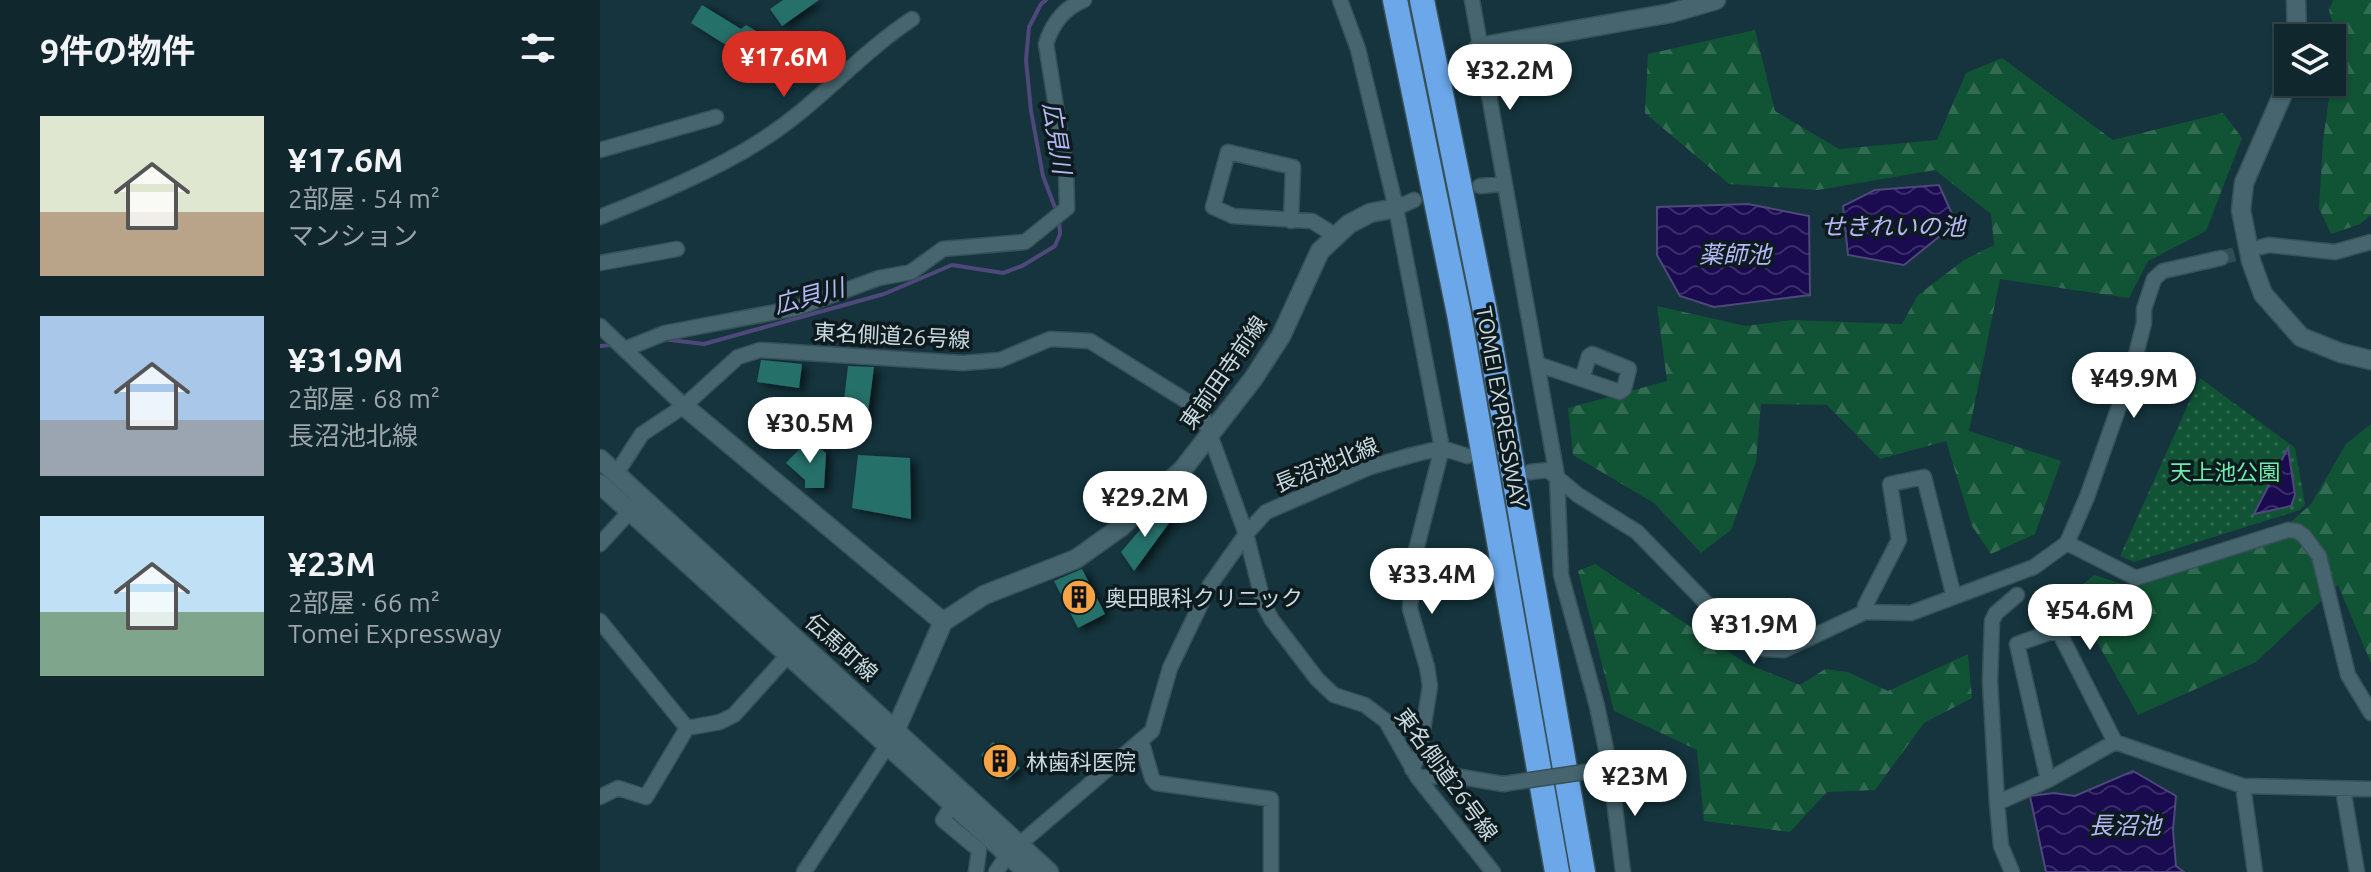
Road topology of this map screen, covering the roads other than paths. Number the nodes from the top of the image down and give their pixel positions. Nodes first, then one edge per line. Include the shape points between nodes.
1 (1084, 0) edge
2 (1340, 0) edge
3 (1395, 0) edge
4 (1422, 0) edge
5 (1472, 0) edge
6 (1716, 0) edge
7 (2296, 0) edge
8 (912, 19) dead end
9 (2297, 24) edge
10 (1479, 47) junction
11 (2282, 96) edge
12 (716, 117) dead end
13 (600, 150) edge
14 (1503, 184) junction
15 (1480, 186) dead end
16 (1414, 200) dead end
17 (1396, 208) junction
18 (600, 217) edge
19 (1291, 221) junction
20 (1336, 236) junction
21 (2371, 242) edge
22 (2261, 247) tunnel mouth
23 (677, 249) dead end
24 (2221, 258) tunnel mouth
25 (600, 263) edge
26 (600, 326) edge
27 (625, 349) junction
28 (2371, 360) edge
29 (1537, 364) junction
30 (1582, 379) dead end
31 (684, 406) junction
32 (1211, 434) junction
33 (1442, 448) junction
34 (1467, 456) dead end
35 (600, 459) edge
36 (1530, 472) dead end
37 (1557, 476) junction
38 (606, 486) edge
39 (642, 495) junction
40 (631, 512) junction
41 (1246, 534) junction
42 (2067, 543) junction
43 (600, 544) edge
44 (2017, 595) dead end
45 (1954, 597) junction
46 (1865, 612) junction
47 (600, 621) edge
48 (943, 622) junction
49 (789, 654) junction
50 (2371, 713) edge
51 (687, 728) junction
52 (893, 737) junction
53 (1141, 740) junction
54 (2115, 742) junction
55 (1610, 768) junction
56 (1415, 774) junction
57 (2048, 780) junction
58 (2243, 786) junction
59 (2343, 789) junction
60 (2371, 789) edge
61 (600, 797) edge
62 (1997, 803) junction
63 (953, 804) junction
64 (1014, 849) junction
65 (804, 872) edge
66 (976, 872) edge
67 (996, 872) edge
68 (1027, 872) edge
69 (1049, 872) edge
70 (1271, 872) edge
71 (1493, 872) edge
72 (1557, 872) edge
73 (1583, 872) edge
74 (1623, 872) edge
75 (2012, 872) edge
76 (2255, 872) edge
77 (2357, 872) edge

1 - 27 street via 1052,26 1046,44 1067,208 1025,242 943,249 911,272 797,308 665,333
2 - 17 street via 1358,49
3 - 72 highway, TOMEI EXPRESSWAY via 1462,329
4 - 73 highway, TOMEI EXPRESSWAY via 1485,311
5 - 10 street
6 - 10 street
7 - 9 street
8 - 18 street via 765,138
10 - 14 street
11 - 28 street via 2244,183 2241,210 2251,261 2263,294 2301,337
12 - 13 street
14 - 15 street
14 - 29 street
16 - 17 street
17 - 20 street, 東前田寺前線 via 1370,213
17 - 33 street
19 - 19 street via 1293,167 1228,152 1213,207 1233,216
19 - 20 street via 1312,221
20 - 32 street, 東前田寺前線 via 1320,251 1281,336
21 - 22 street via 2335,252
23 - 25 street
24 - 42 street via 2163,271 2154,279 2132,370
26 - 27 street
27 - 31 street
29 - 30 street
29 - 37 street
31 - 32 street, 東名側道26号線 via 738,357 760,350 963,363 1000,360 1050,339 1090,341 1201,410
31 - 38 street, 東名側道26号線 via 642,434
31 - 48 street
32 - 41 street, 東名側道26号線
32 - 48 street, 東前田寺前線 via 1183,469 1121,527 1076,559 984,595
33 - 34 street
33 - 41 street, 長沼池北線 via 1370,467 1266,512
33 - 56 street via 1413,562 1410,609 1430,686
35 - 38 street, 伝馬町線
36 - 37 street via 1548,470
37 - 46 street via 1637,532 1745,643 1784,650
37 - 55 street via 1561,575
38 - 39 street, 伝馬町線
38 - 40 street, 伝馬町線
39 - 40 street
39 - 52 street, 伝馬町線
40 - 43 street
40 - 49 street, 伝馬町線
41 - 53 street, 長沼池北線 via 1210,585 1170,668 1152,731
41 - 56 street, 東名側道26号線 via 1272,620 1334,695 1365,705 1386,721
42 - 45 street via 2034,567
42 - 50 street via 2136,578 2297,531 2319,556 2348,675
44 - 62 street via 1992,621
45 - 46 street via 1903,615
45 - 46 street via 1924,477 1890,484 1899,540
47 - 51 street
48 - 52 street
49 - 51 street via 734,715
49 - 52 street, 伝馬町線
51 - 61 street via 646,797 618,788
52 - 63 street, 伝馬町線
52 - 64 street, 伝馬町線
52 - 65 street
53 - 64 street, 長沼池北線
53 - 70 street via 1156,783 1271,799
54 - 57 street
54 - 57 street via 2060,634 2017,644
54 - 58 street
55 - 56 street, bridge via 1503,784
55 - 74 street
56 - 71 street, 東名側道26号線
57 - 62 street
58 - 59 street
58 - 76 street
59 - 60 street
59 - 77 street
62 - 75 street via 2001,846
63 - 64 street, 伝馬町線
63 - 66 street via 943,820 979,850
64 - 67 street, 長沼池北線
64 - 68 street, 伝馬町線
64 - 69 street, 伝馬町線

